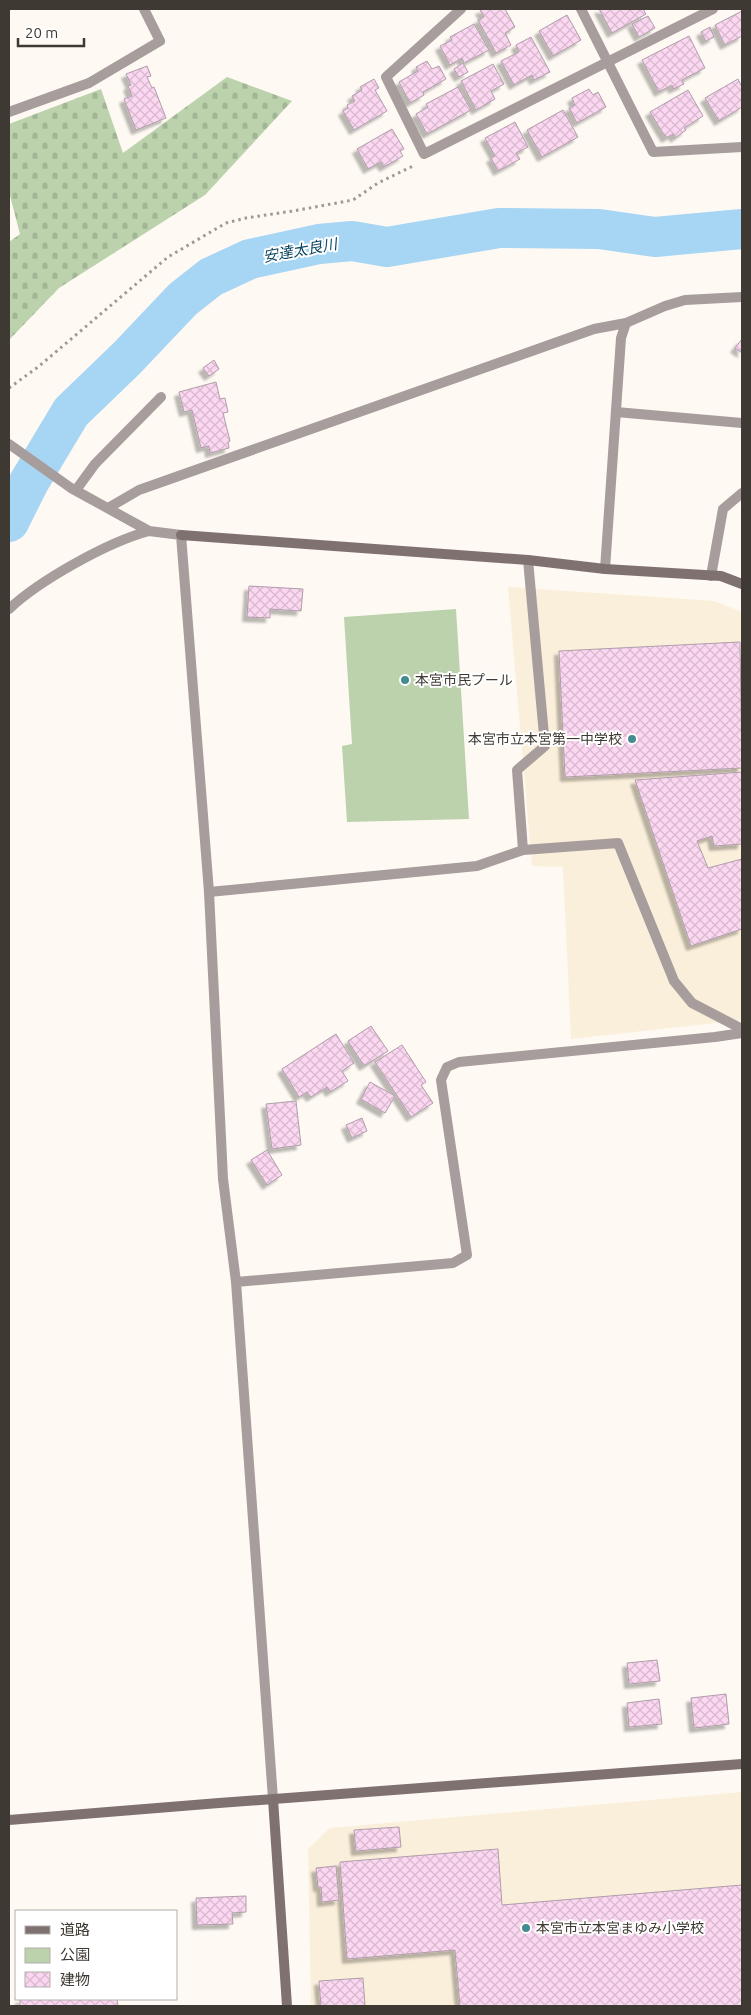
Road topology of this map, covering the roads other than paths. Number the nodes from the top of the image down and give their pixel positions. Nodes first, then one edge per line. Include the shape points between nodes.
1 (144, 9) edge
2 (461, 9) edge
3 (581, 9) edge
4 (713, 9) edge
5 (608, 61) junction
6 (9, 112) edge
7 (742, 147) edge
8 (742, 297) edge
9 (626, 323) junction
10 (161, 397) dead end
11 (616, 412) junction
12 (742, 423) edge
13 (9, 444) edge
14 (73, 489) junction
15 (742, 493) edge
16 (108, 508) junction
17 (149, 531) junction
18 (181, 535) junction
19 (528, 560) junction
20 (605, 570) junction
21 (711, 576) junction
22 (742, 584) edge
23 (9, 609) edge
24 (522, 850) junction
25 (209, 892) junction
26 (742, 1029) edge
27 (742, 1033) edge
28 (236, 1282) junction
29 (742, 1764) edge
30 (273, 1800) junction
31 (9, 1820) edge
32 (287, 2006) edge

1 - 6 street via 160,41 89,83
2 - 5 street via 386,77 424,154
3 - 5 street
4 - 5 street
5 - 7 street via 653,152
8 - 9 street via 685,300
9 - 11 street via 621,338
9 - 16 street via 594,329 139,490
10 - 14 street
11 - 12 street
11 - 20 street
13 - 14 street
14 - 16 street
15 - 21 street via 723,510
16 - 17 street
17 - 18 street
17 - 23 street via 128,537 72,566 20,598
18 - 19 street
18 - 25 street
19 - 20 street
19 - 24 street via 545,746 517,770
20 - 21 street
21 - 22 street
24 - 25 street via 477,866
24 - 26 street via 618,843 674,981 692,1002
25 - 28 street via 223,1179
27 - 28 street via 459,1062 447,1067 441,1080 467,1255 453,1263
28 - 30 street
29 - 30 street
30 - 31 street
30 - 32 street

